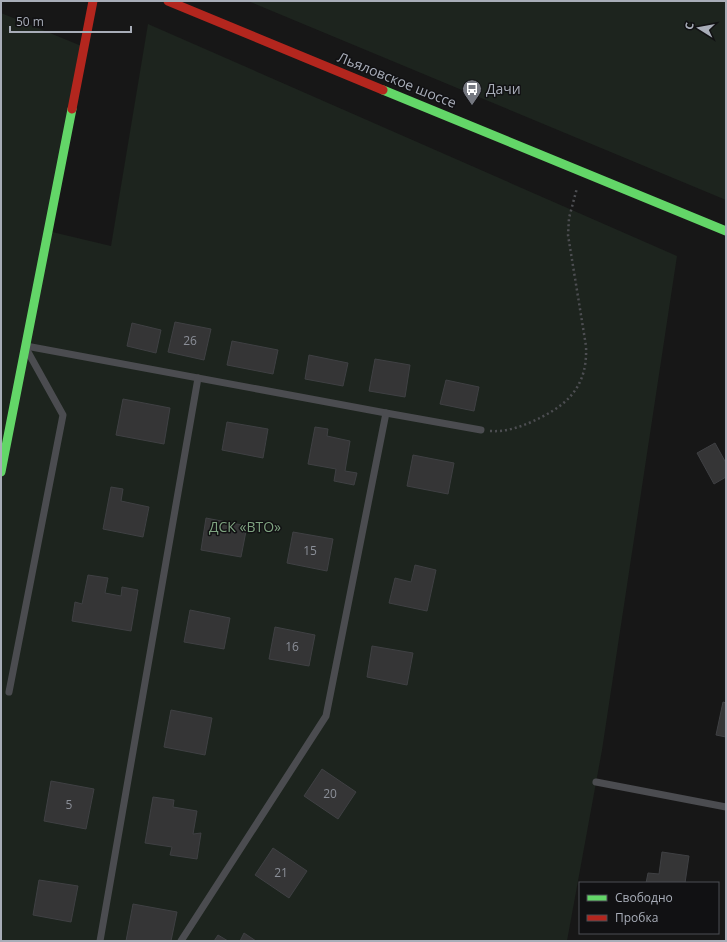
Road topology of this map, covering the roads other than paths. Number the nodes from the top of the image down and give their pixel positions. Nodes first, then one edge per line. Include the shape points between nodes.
1 (93, 1) edge
2 (168, 1) edge
3 (726, 231) edge
4 (26, 346) junction
5 (198, 378) junction
6 (386, 413) junction
7 (481, 430) road end
8 (1, 472) edge
9 (9, 692) dead end
10 (596, 782) dead end
11 (726, 807) edge
12 (100, 941) edge
13 (182, 941) edge

1 - 4 street
2 - 3 street, Льяловское шоссе
4 - 5 lane
4 - 8 street
4 - 9 lane via 63,415
5 - 6 lane
5 - 12 lane
6 - 7 lane
6 - 13 lane via 326,716
10 - 11 lane

